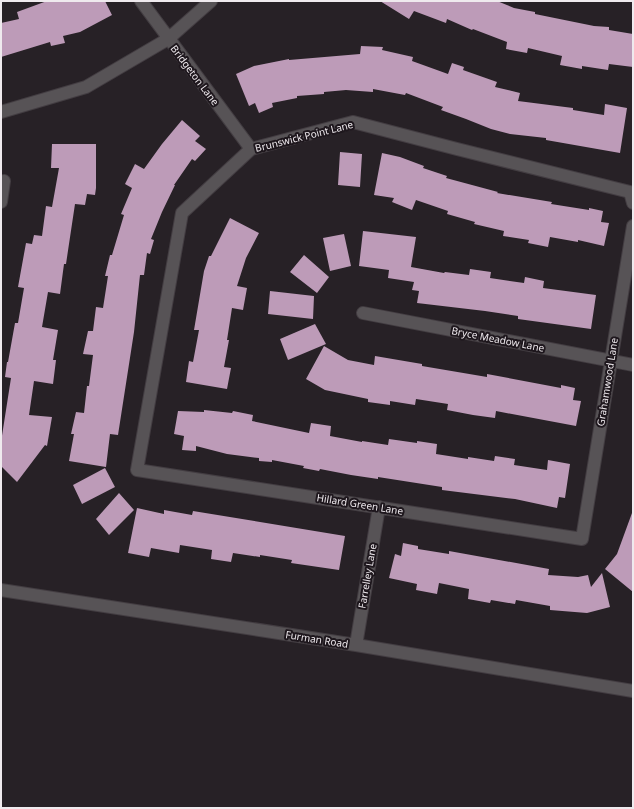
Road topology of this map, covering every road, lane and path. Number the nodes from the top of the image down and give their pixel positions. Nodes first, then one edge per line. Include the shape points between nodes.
1 (141, 1) edge
2 (211, 1) edge
3 (168, 39) junction
4 (1, 112) edge
5 (251, 149) junction
6 (4, 181) dead end
7 (631, 198) edge
8 (1, 202) edge
9 (633, 226) edge
10 (363, 314) dead end
11 (610, 361) junction
12 (633, 364) edge
13 (138, 470) joint
14 (379, 507) junction
15 (582, 539) joint
16 (1, 590) edge
17 (356, 645) junction
18 (633, 691) edge

1 - 3 street, Bridgeton Lane
2 - 3 street
3 - 4 street via 86,86
3 - 5 street, Bridgeton Lane
5 - 7 street, Brunswick Point Lane via 353,122
5 - 13 street, Brunswick Point Lane via 182,213
6 - 8 street
9 - 11 street, Grahamwood Lane
10 - 11 street, Bryce Meadow Lane
11 - 12 street, Bryce Meadow Lane
11 - 15 street, Grahamwood Lane
13 - 14 street, Hillard Green Lane
14 - 15 street, Hillard Green Lane
14 - 17 street, Farrelley Lane
16 - 17 street, Furman Road
17 - 18 street, Furman Road

